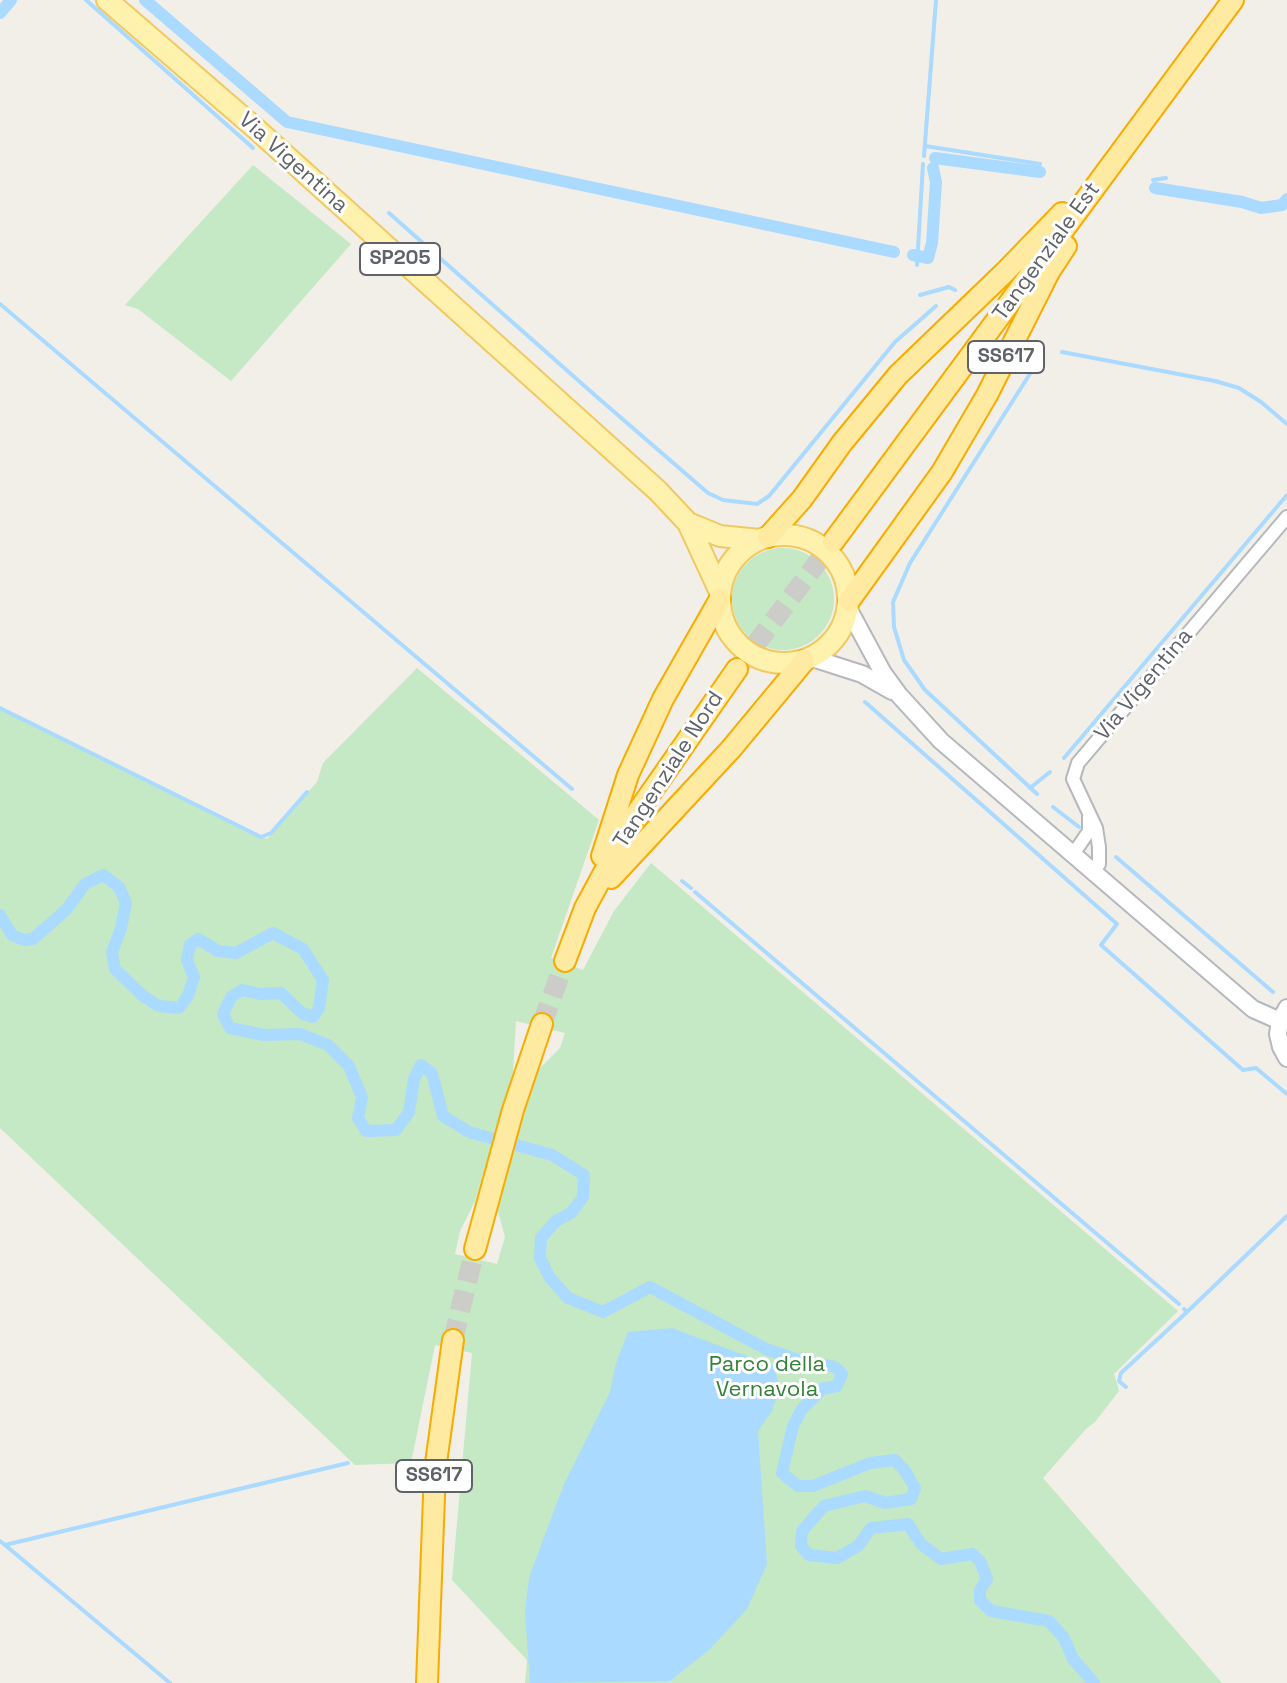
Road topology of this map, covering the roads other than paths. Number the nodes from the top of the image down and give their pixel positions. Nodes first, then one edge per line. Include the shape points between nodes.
1 (107, 0) edge
2 (1233, 0) edge
3 (1154, 107) junction
4 (1287, 517) edge
5 (688, 523) junction
6 (764, 538) junction
7 (833, 542) tunnel mouth
8 (720, 596) junction
9 (849, 604) junction
10 (808, 659) junction
11 (737, 669) tunnel mouth
12 (899, 695) junction
13 (1089, 814) junction
14 (1072, 856) junction
15 (1093, 874) junction
16 (585, 908) junction
17 (565, 961) tunnel mouth
18 (1284, 1015) edge
19 (542, 1024) tunnel mouth
20 (1287, 1058) edge
21 (475, 1249) tunnel mouth
22 (453, 1340) tunnel mouth
23 (427, 1683) edge

1 - 5 main road, Via Vigentina / SP205
2 - 3 highway, Tangenziale Est / SS617
3 - 6 highway, SS617 via 1034,243 898,375 802,499
3 - 7 highway, Tangenziale Est / SS617
3 - 9 highway, SS617 via 1049,272 942,472
4 - 13 street, Via Vigentina via 1078,763 1073,779
5 - 6 main road, Via Vigentina / SP205 via 720,536
5 - 8 main road, Via Vigentina / SP205
6 - 8 main road via 747,546 731,564
6 - 9 main road, Via Vigentina / SP205 via 796,536 831,554 841,569
8 - 10 main road, Via Vigentina / SP205 via 725,625 744,650 775,663
8 - 16 highway via 628,775
9 - 10 main road via 837,637
9 - 12 street, Via Vigentina
10 - 12 street, Via Vigentina via 862,674
10 - 16 highway
11 - 16 highway, Tangenziale Nord via 634,817
12 - 14 street, Via Vigentina via 941,741
13 - 14 street via 1089,831
13 - 15 street, Via Vigentina via 1099,847
14 - 15 street, Via Vigentina
15 - 18 street, Via Vigentina via 1253,1009
16 - 17 highway, Tangenziale Nord
18 - 20 street via 1281,1047
19 - 21 highway
22 - 23 highway, SS617 via 435,1470

